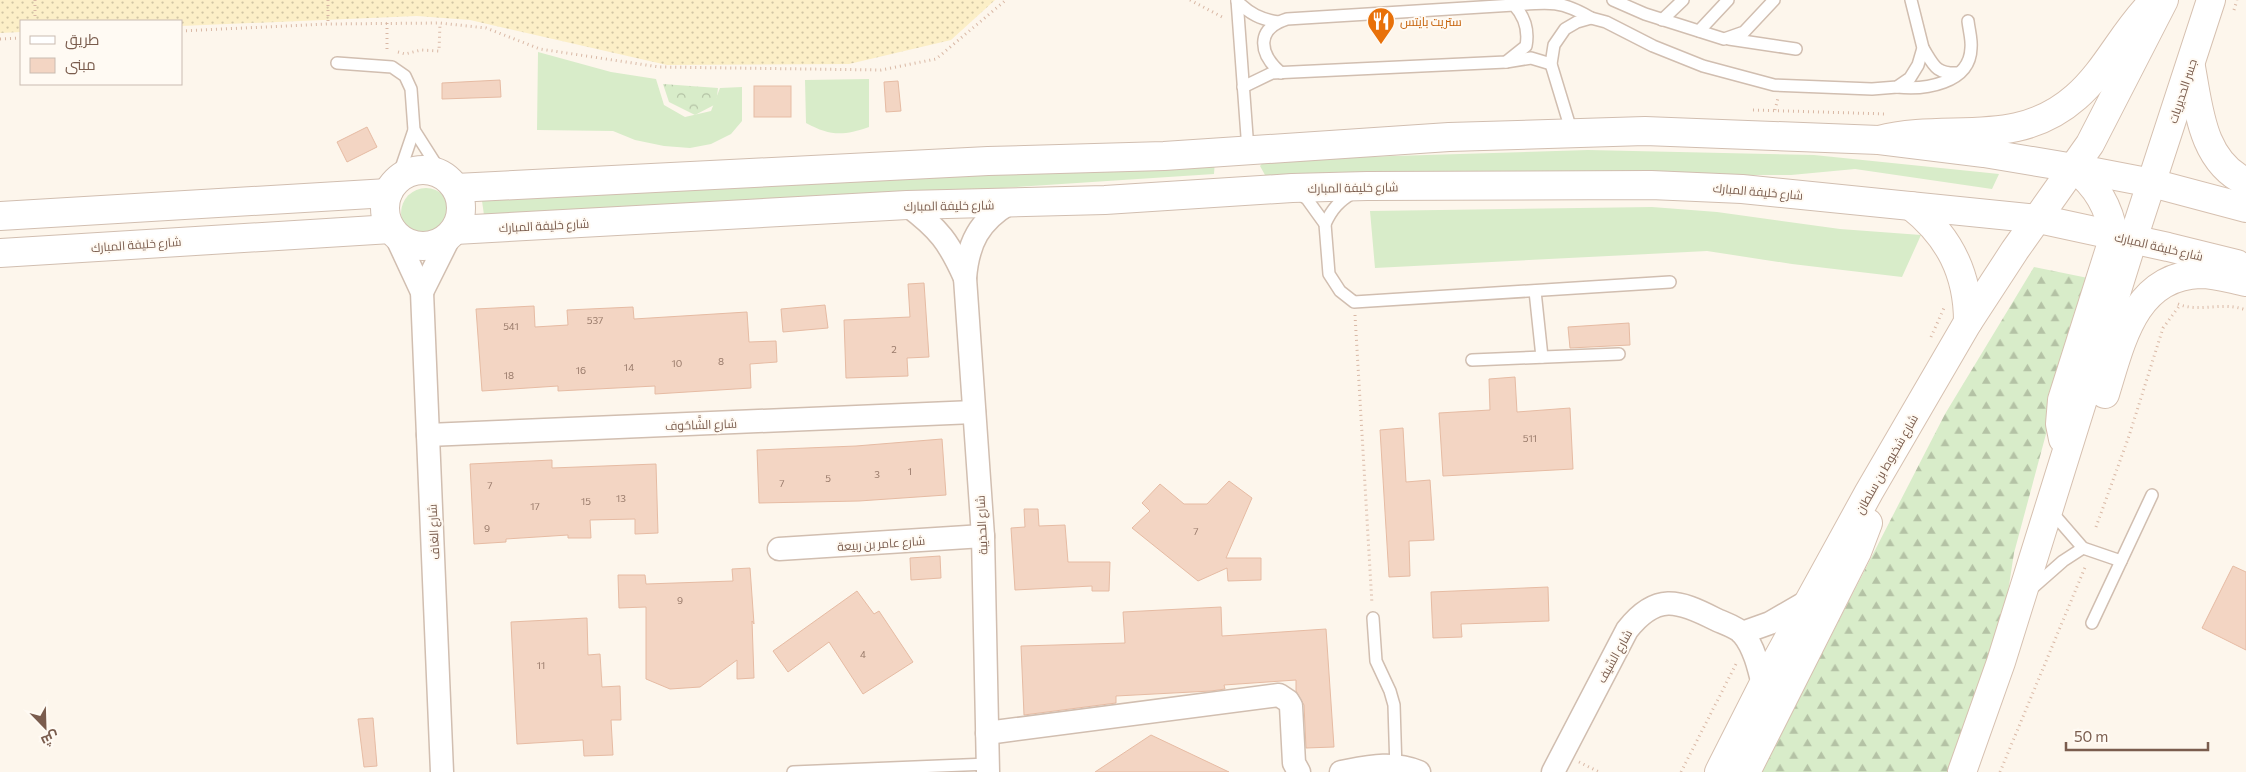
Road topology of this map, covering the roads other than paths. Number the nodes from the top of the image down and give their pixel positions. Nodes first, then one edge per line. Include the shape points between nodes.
1 (1237, 0) edge
2 (1613, 0) edge
3 (1683, 0) edge
4 (1728, 0) edge
5 (1774, 0) edge
6 (1911, 0) edge
7 (2156, 0) edge
8 (2164, 0) edge
9 (2212, 0) edge
10 (1629, 3) edge
11 (1514, 5) junction
12 (1591, 18) junction
13 (1662, 20) junction
14 (1968, 21) dead end
15 (1278, 22) junction
16 (1699, 31) junction
17 (1724, 39) junction
18 (1923, 48) junction
19 (1796, 49) dead end
20 (1506, 62) junction
21 (337, 63) dead end
22 (1551, 64) junction
23 (2191, 64) junction
24 (1281, 73) junction
25 (1958, 73) junction
26 (1244, 87) junction
27 (1897, 87) junction
28 (414, 130) junction
29 (1572, 133) junction
30 (1879, 140) junction
31 (1248, 151) junction
32 (1164, 156) junction
33 (2074, 168) junction
34 (449, 181) junction
35 (2246, 182) edge
36 (2152, 183) junction
37 (392, 186) junction
38 (1367, 186) junction
39 (1292, 188) junction
40 (1164, 196) junction
41 (1010, 203) junction
42 (907, 206) junction
43 (1910, 206) junction
44 (2246, 208) edge
45 (0, 216) edge
46 (2039, 219) junction
47 (1325, 224) junction
48 (393, 232) junction
49 (452, 233) junction
50 (2124, 237) junction
51 (0, 253) edge
52 (2246, 266) edge
53 (965, 278) junction
54 (1670, 282) dead end
55 (2246, 282) edge
56 (1535, 291) junction
57 (422, 292) junction
58 (1968, 322) junction
59 (1619, 354) dead end
60 (1542, 357) junction
61 (1472, 360) dead end
62 (974, 412) junction
63 (428, 435) junction
64 (1869, 492) junction
65 (2152, 496) dead end
66 (2048, 509) junction
67 (983, 536) junction
68 (2083, 548) junction
69 (779, 549) dead end
70 (2121, 561) junction
71 (2021, 594) junction
72 (1808, 601) junction
73 (1373, 618) road end
74 (2092, 622) dead end
75 (1741, 644) junction
76 (1762, 685) junction
77 (987, 733) junction
78 (988, 768) edge
79 (1396, 769) edge
80 (442, 772) edge
81 (793, 772) edge
82 (1298, 772) edge
83 (1341, 772) edge
84 (1419, 772) edge
85 (1553, 772) edge
86 (1719, 772) edge
87 (1746, 772) edge
88 (1962, 772) edge

1 - 15 lane via 1260,19
1 - 26 lane
2 - 10 lane
3 - 13 lane
4 - 16 lane
5 - 17 lane via 1744,32
6 - 18 lane
7 - 30 street via 2139,16 2077,96 2046,118 2004,131 1926,132
8 - 33 street via 2118,93
9 - 23 street, جسر الحديريات
10 - 13 lane
11 - 12 lane via 1549,2 1572,6
11 - 15 lane
11 - 20 lane via 1522,13 1527,39 1526,46
12 - 22 lane via 1565,28 1554,45
12 - 27 lane via 1703,66 1774,85 1872,90
13 - 16 lane
14 - 25 lane via 1971,49 1967,66
15 - 24 lane via 1268,30 1264,48 1270,64
16 - 17 lane
17 - 19 lane
18 - 25 lane via 1935,68 1944,73
18 - 27 lane via 1910,78
20 - 22 lane via 1531,58
20 - 24 lane
21 - 28 lane via 392,68 405,76 411,89
22 - 29 lane
23 - 35 street via 2200,119 2207,140 2225,167
23 - 36 street, جسر الحديريات
24 - 26 lane via 1272,73
25 - 27 lane via 1947,82 1936,85 1913,89
26 - 31 lane
28 - 34 lane
28 - 37 lane
29 - 30 street via 1725,133
29 - 31 street via 1352,142
30 - 33 street
31 - 32 street
32 - 34 street
32 - 40 street via 1153,165 1150,180
33 - 36 street
33 - 46 street, شارع شخبوط بن سلطان
33 - 50 street via 2102,197 2112,222
34 - 37 street via 431,170 419,170 407,173
34 - 49 street via 462,203 461,215
36 - 44 street
36 - 50 street
37 - 45 street
37 - 48 street via 385,200 385,213
38 - 39 street, شارع خليفة المبارك
38 - 43 street, شارع خليفة المبارك via 1650,185 1742,189
38 - 47 lane via 1342,200 1331,210
39 - 40 street, شارع خليفة المبارك
39 - 47 lane via 1307,199
40 - 41 street, شارع خليفة المبارك
41 - 42 street, شارع خليفة المبارك
41 - 53 street, شارع الحدَيبة via 988,219 976,235 967,258
42 - 49 street, شارع خليفة المبارك
42 - 53 street, شارع الحدَيبة via 933,225 947,242
43 - 46 street, شارع خليفة المبارك
43 - 58 street via 1937,230 1957,260 1966,291
46 - 50 street, شارع خليفة المبارك
46 - 58 street, شارع شخبوط بن سلطان
47 - 56 lane via 1329,274 1340,291 1354,302
48 - 49 street via 404,242 416,246 439,243
48 - 51 street, شارع خليفة المبارك
48 - 57 street, شارع الغاف
49 - 57 street, شارع الغاف
50 - 52 street, شارع خليفة المبارك
50 - 66 street
53 - 62 street, شارع الحدَيبة
54 - 56 lane
55 - 66 street via 2212,275 2185,276 2160,287 2139,306 2130,318 2077,476 2062,498
56 - 60 lane
57 - 63 street, شارع الغاف
58 - 64 street, شارع شخبوط بن سلطان
59 - 60 lane
60 - 61 lane
62 - 63 street, شارع الشَّاحُوف
62 - 67 street, شارع الحدَيبة
63 - 80 street, شارع الغاف
64 - 72 street, شارع شخبوط بن سلطان
64 - 87 street via 1871,508 1864,537
65 - 70 lane
66 - 68 lane
66 - 71 street
67 - 69 street, شارع عامر بن ربيعة
67 - 77 street, شارع الحدَيبة
68 - 70 lane
68 - 71 lane
70 - 74 lane
71 - 88 street
72 - 75 street
72 - 76 street, شارع شخبوط بن سلطان
73 - 79 lane via 1376,661 1394,705
75 - 76 street via 1753,653
75 - 85 street, شارع السِّيف via 1690,606 1672,603 1654,606 1639,616 1628,630
76 - 86 street, شارع شخبوط بن سلطان
77 - 78 street, شارع الحدَيبة
77 - 82 street via 1279,695 1290,706 1294,763
78 - 81 lane
79 - 83 street via 1374,766
79 - 84 street

